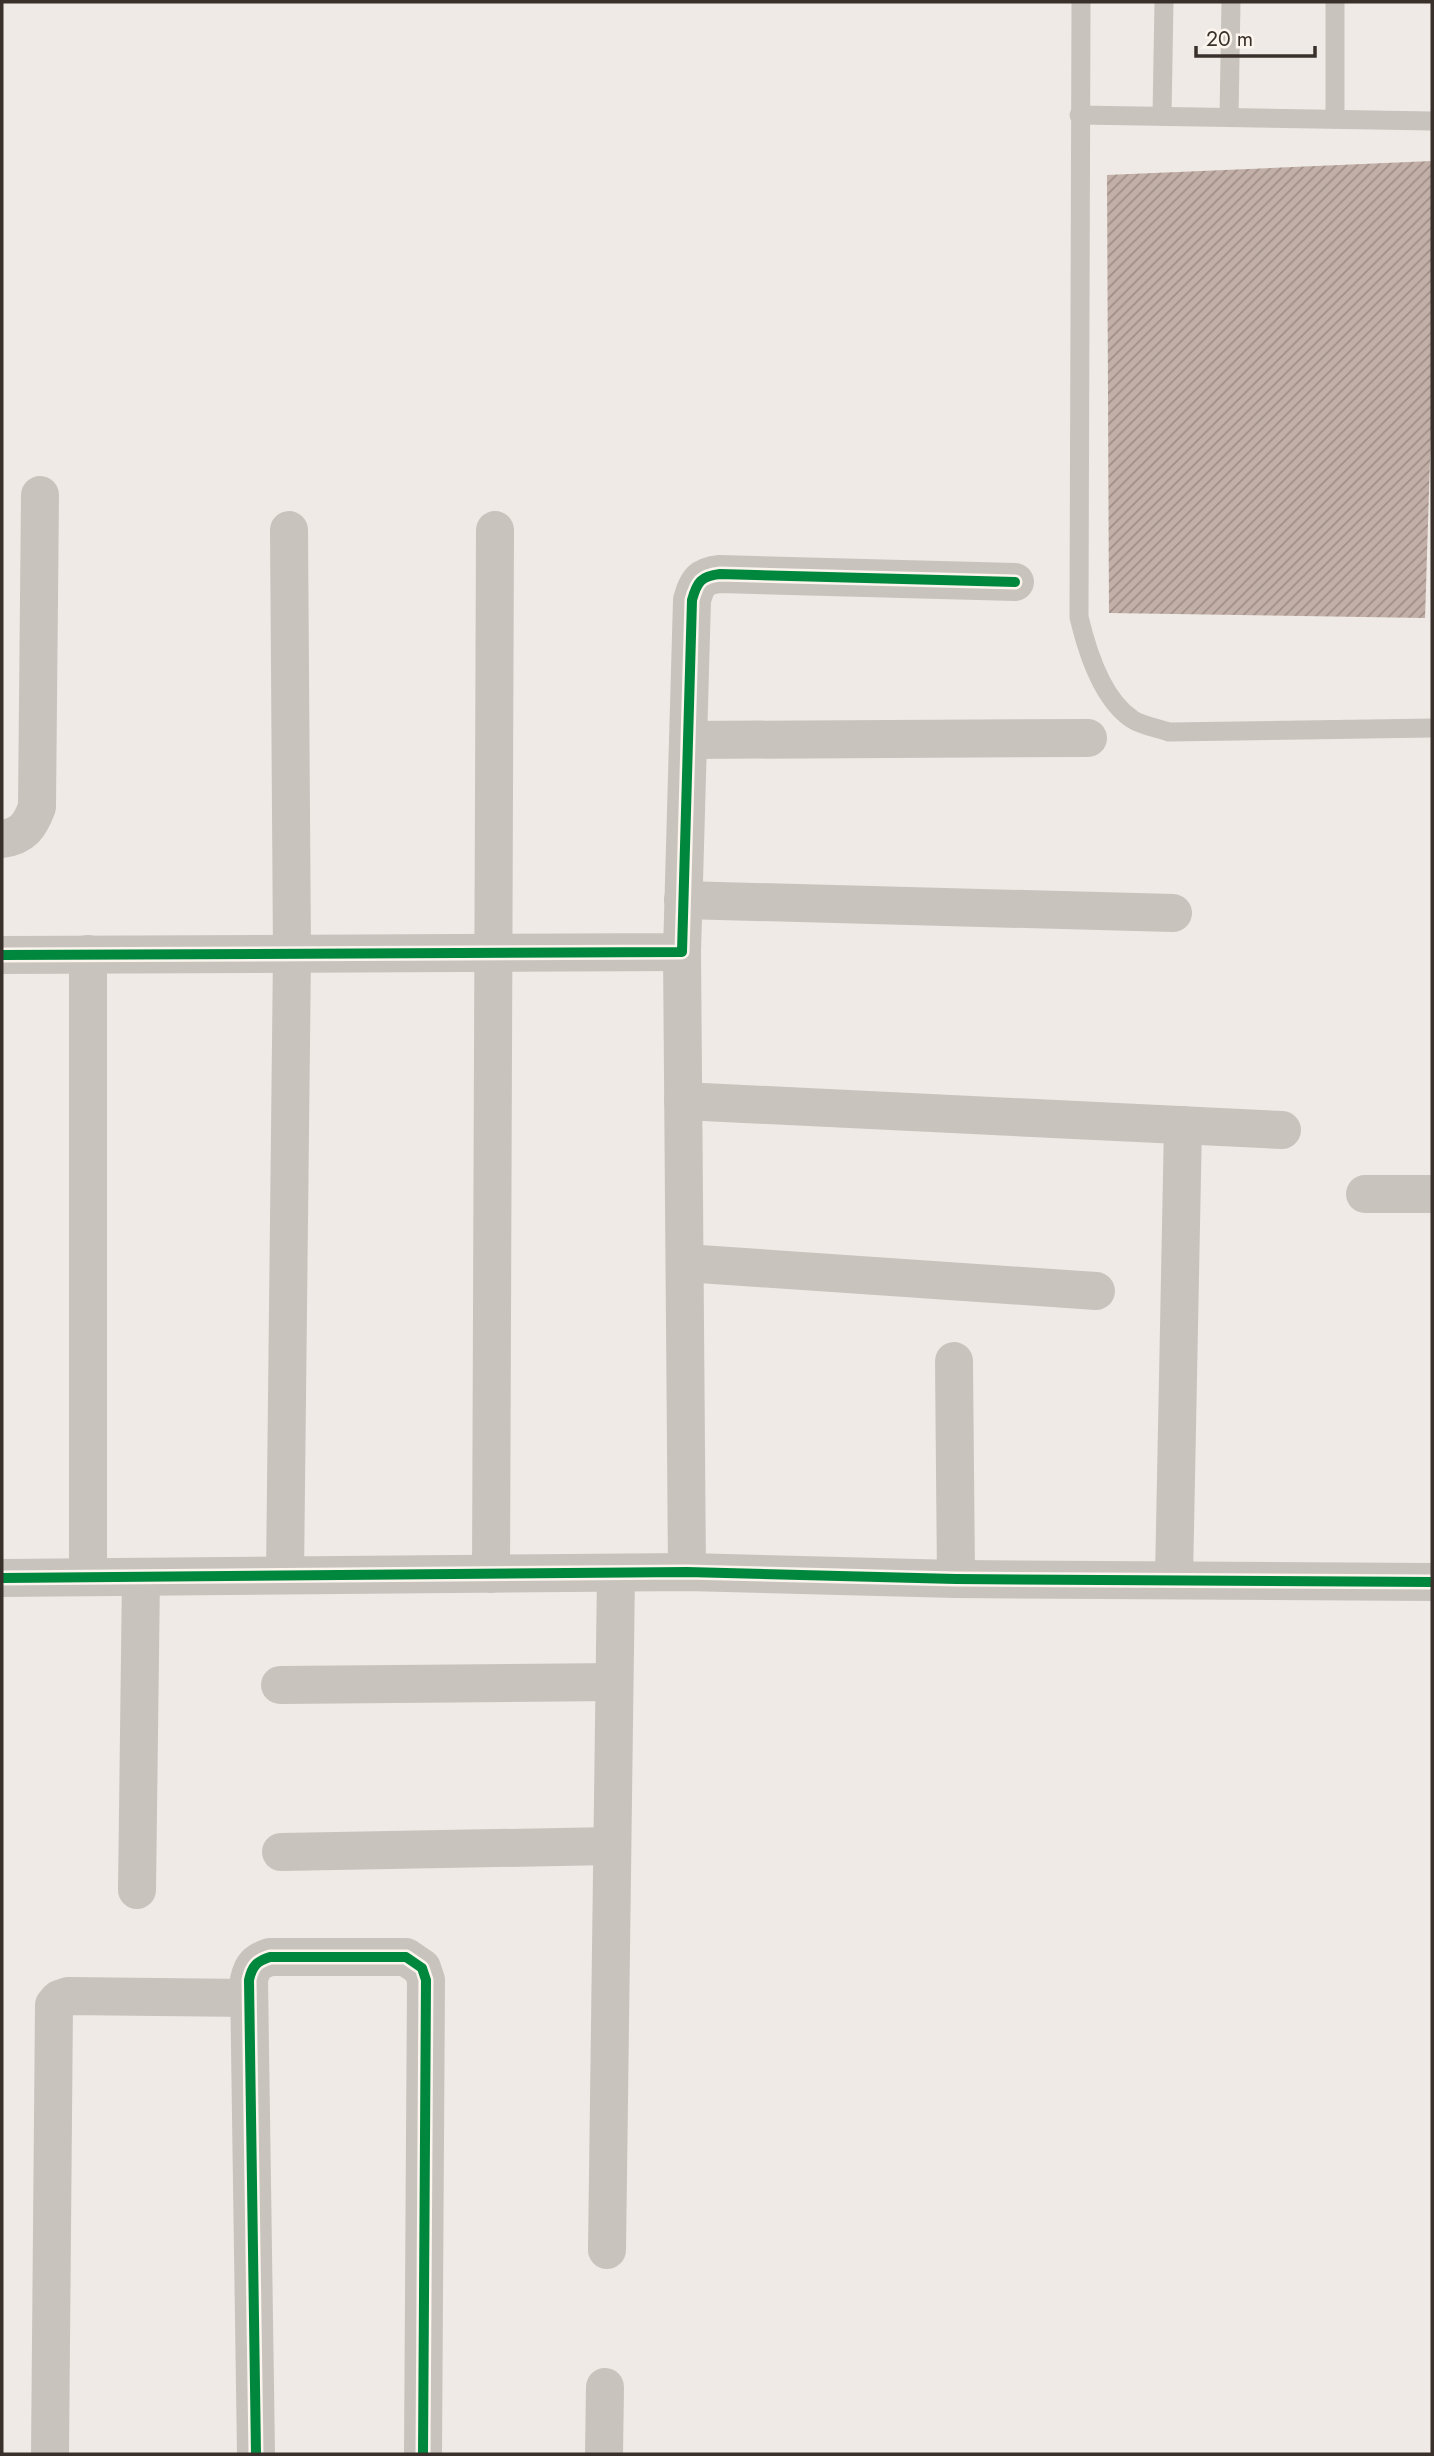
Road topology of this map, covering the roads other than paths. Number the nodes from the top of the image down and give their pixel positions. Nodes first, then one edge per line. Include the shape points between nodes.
1 (1081, 2) edge
2 (1164, 2) edge
3 (1231, 2) edge
4 (1335, 2) edge
5 (1079, 115) junction
6 (1162, 116) junction
7 (1229, 117) junction
8 (1335, 119) junction
9 (1432, 121) edge
10 (40, 495) dead end
11 (289, 530) dead end
12 (495, 530) dead end
13 (1015, 582) dead end
14 (1432, 728) edge
15 (1088, 738) dead end
16 (688, 740) junction
17 (2, 839) edge
18 (683, 900) junction
19 (1172, 913) dead end
20 (682, 952) junction
21 (491, 953) junction
22 (88, 954) junction
23 (292, 954) junction
24 (2, 956) edge
25 (683, 1101) junction
26 (1183, 1125) junction
27 (1282, 1130) dead end
28 (1365, 1194) dead end
29 (1432, 1194) edge
30 (685, 1263) junction
31 (1096, 1291) dead end
32 (954, 1361) dead end
33 (687, 1572) junction
34 (616, 1573) junction
35 (491, 1574) junction
36 (285, 1575) junction
37 (88, 1577) junction
38 (141, 1577) junction
39 (2, 1578) edge
40 (956, 1579) junction
41 (1174, 1579) junction
42 (1432, 1581) edge
43 (614, 1682) junction
44 (280, 1685) dead end
45 (612, 1846) junction
46 (281, 1852) dead end
47 (137, 1890) dead end
48 (249, 1998) junction
49 (607, 2250) dead end
50 (605, 2387) dead end
51 (50, 2454) edge
52 (256, 2454) edge
53 (423, 2454) edge
54 (604, 2454) edge

1 - 5 lane
2 - 6 lane
3 - 7 lane
4 - 8 lane
5 - 6 lane
5 - 14 lane via 1079,617 1088,654 1107,690 1132,719 1169,732
6 - 7 lane
7 - 8 lane
8 - 9 lane
10 - 17 street via 37,807 21,834
11 - 23 street
12 - 21 street
13 - 16 street via 705,576 696,583 692,600
15 - 16 street
16 - 18 street
18 - 19 street
18 - 20 street
20 - 21 street
20 - 25 street
21 - 23 street
21 - 35 street
22 - 23 street
22 - 24 street
22 - 37 street
23 - 36 street
25 - 26 street
25 - 30 street
26 - 27 street
26 - 41 street
28 - 29 street
30 - 31 street
30 - 33 street
32 - 40 street
33 - 34 street
33 - 40 street
34 - 35 street
34 - 43 street
35 - 36 street
36 - 38 street
37 - 38 street
37 - 39 street
38 - 47 street
40 - 41 street
41 - 42 street
43 - 44 street
43 - 45 street
45 - 46 street
45 - 49 street
48 - 51 street via 68,1996 54,2006
48 - 52 street
48 - 53 street via 252,1968 270,1957 406,1957 422,1968 426,1980
50 - 54 street

